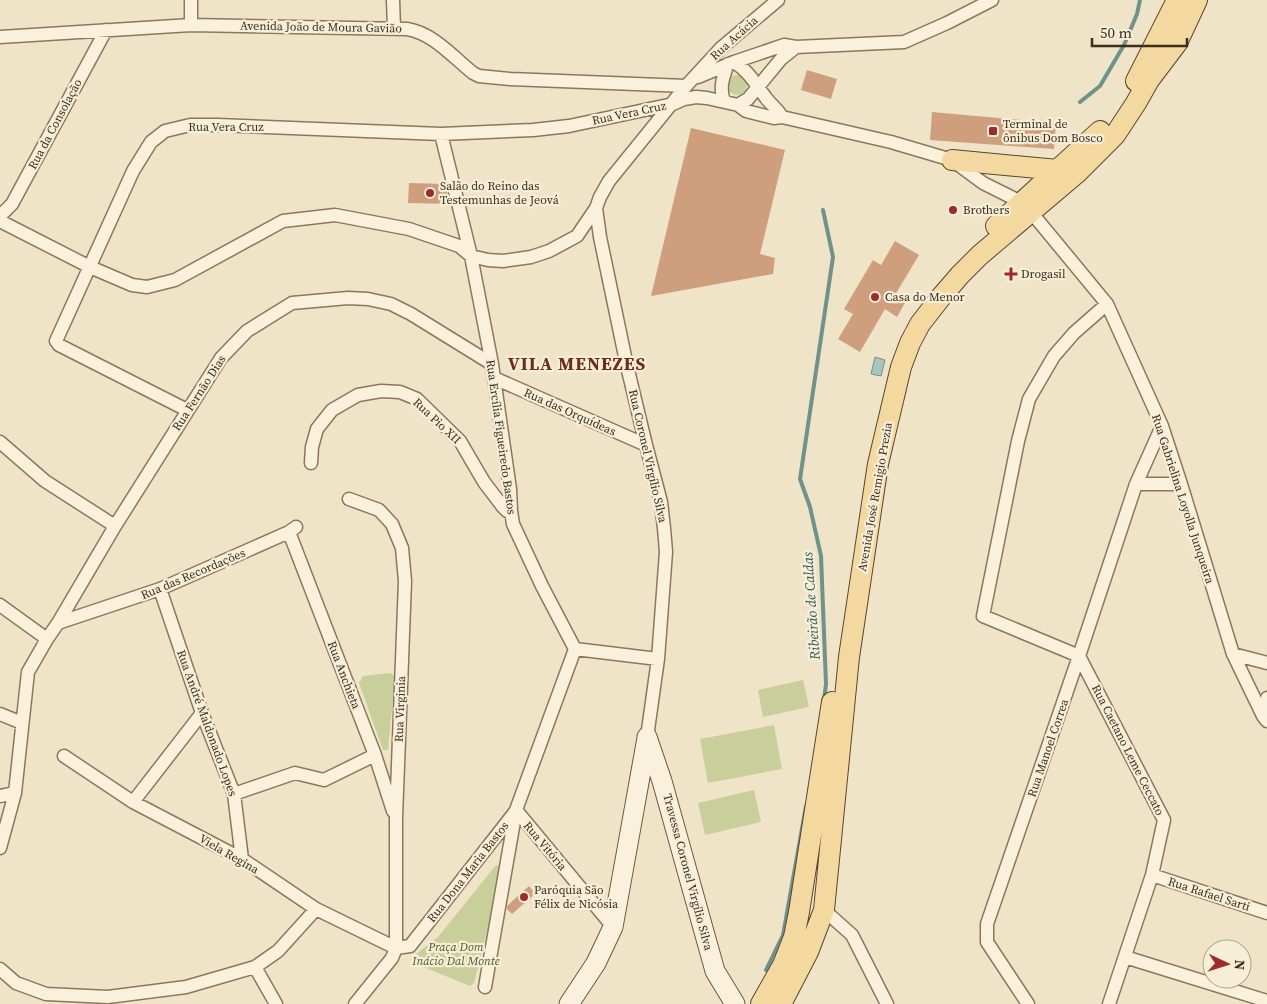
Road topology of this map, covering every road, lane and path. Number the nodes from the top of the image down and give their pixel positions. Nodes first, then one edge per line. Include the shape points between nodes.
1 (192, 0) edge
2 (393, 0) edge
3 (778, 0) edge
4 (992, 0) edge
5 (1177, 0) edge
6 (1197, 0) edge
7 (191, 25) junction
8 (394, 28) junction
9 (106, 30) junction
10 (0, 37) edge
11 (796, 47) junction
12 (731, 63) junction
13 (690, 82) junction
14 (758, 86) junction
15 (724, 101) junction
16 (673, 104) junction
17 (738, 104) junction
18 (782, 117) junction
19 (441, 134) junction
20 (952, 160) junction
21 (1058, 170) junction
22 (1026, 207) junction
23 (596, 208) junction
24 (0, 216) edge
25 (0, 221) edge
26 (471, 256) junction
27 (90, 267) junction
28 (1107, 304) junction
29 (492, 364) junction
30 (494, 378) junction
31 (187, 410) junction
32 (1162, 426) junction
33 (0, 442) edge
34 (646, 445) junction
35 (311, 463) dead end
36 (1136, 484) junction
37 (1181, 484) junction
38 (349, 499) dead end
39 (511, 512) junction
40 (115, 526) junction
41 (293, 530) joint
42 (160, 589) junction
43 (0, 605) edge
44 (58, 623) junction
45 (47, 639) junction
46 (575, 649) junction
47 (1232, 654) junction
48 (1079, 656) junction
49 (658, 658) junction
50 (1267, 663) edge
51 (1267, 698) edge
52 (202, 713) junction
53 (0, 714) edge
54 (1265, 718) edge
55 (22, 723) junction
56 (647, 737) junction
57 (375, 755) junction
58 (64, 756) dead end
59 (638, 781) junction
60 (662, 781) junction
61 (14, 793) junction
62 (234, 794) junction
63 (0, 796) edge
64 (133, 802) junction
65 (516, 810) junction
66 (396, 818) junction
67 (0, 848) edge
68 (242, 859) junction
69 (1152, 875) junction
70 (316, 909) junction
71 (824, 910) junction
72 (1267, 913) edge
73 (613, 927) junction
74 (396, 948) junction
75 (1125, 957) junction
76 (255, 967) junction
77 (0, 969) edge
78 (485, 987) dead end
79 (1267, 1001) edge
80 (276, 1004) edge
81 (355, 1004) edge
82 (569, 1004) edge
83 (735, 1004) edge
84 (761, 1004) edge
85 (780, 1004) edge
86 (887, 1004) edge
87 (1028, 1004) edge
88 (1109, 1004) edge

1 - 7 street
2 - 8 street
3 - 13 street, Rua Acácia via 721,48
4 - 11 street via 904,42
5 - 21 main road, Avenida José Remigio Prezia via 1123,104 1113,118
6 - 22 main road, Avenida José Remigio Prezia via 1177,43 1149,80 1115,135 1078,172
7 - 8 street, Avenida João de Moura Gavião
7 - 9 street, Avenida João de Moura Gavião
8 - 13 street, Avenida João de Moura Gavião via 416,30 430,37 479,76
9 - 10 street, Avenida João de Moura Gavião
9 - 24 street, Rua da Consolação via 12,204
11 - 12 street via 784,45
11 - 14 street
12 - 13 street
12 - 14 street via 743,69
12 - 15 street via 722,82
13 - 16 street
14 - 17 street via 748,99
14 - 18 street
15 - 16 street, Rua Vera Cruz via 696,97
15 - 17 street
16 - 19 street, Rua Vera Cruz via 569,126
16 - 23 street via 609,182
17 - 18 street via 746,111
18 - 20 street
19 - 26 street, Rua Ercília Figueiredo Bastos
19 - 27 street, Rua Vera Cruz via 217,125 190,125 165,131 151,142 133,171
20 - 21 main road
20 - 22 street via 983,183
21 - 22 main road, Avenida José Remigio Prezia
22 - 28 street, Rua Gabrielina Loyolla Junqueira
22 - 71 main road, Avenida José Remigio Prezia via 940,297 920,324 901,367 878,464 849,657
22 - 84 main road, Avenida José Remigio Prezia via 950,271 911,317 901,341 875,430 794,938
23 - 26 street via 577,236 549,251 503,261
23 - 34 street, Rua Coronel Virgílio Silva
25 - 27 street
26 - 27 street via 459,246 408,228 335,215 284,221 175,280 147,287 132,285
26 - 29 street, Rua Ercília Figueiredo Bastos
27 - 31 street, Rua Vera Cruz via 56,341
28 - 32 street, Rua Gabrielina Loyolla Junqueira
28 - 48 street via 1054,356 1029,399 983,616
29 - 30 street, Rua Ercília Figueiredo Bastos
29 - 31 street, Rua Fernão Dias via 390,304 348,298 292,303 247,331 221,358
30 - 34 street, Rua das Orquídeas
30 - 39 street, Rua Ercília Figueiredo Bastos
31 - 40 street, Rua Fernão Dias
32 - 36 street, Rua Manoel Correa
32 - 37 street, Rua Gabrielina Loyolla Junqueira
33 - 40 street via 45,480
34 - 49 street, Rua Coronel Virgílio Silva via 661,502 664,528
35 - 39 street, Rua Pio XII via 317,429 332,410 358,395 400,392 417,399 460,441 484,482 503,507
36 - 37 street
36 - 48 street, Rua Manoel Correa
37 - 47 street, Rua Gabrielina Loyolla Junqueira
38 - 66 street, Rua Virginia via 379,510 392,524 402,548 405,581
39 - 46 street, Rua Ercília Figueiredo Bastos via 513,524
40 - 44 street, Rua Fernão Dias
41 - 42 street, Rua das Recordações
41 - 57 street, Rua Anchieta
42 - 44 street, Rua das Recordações
42 - 52 street, Rua André Maldonado Lopes
43 - 45 street
44 - 45 street, Rua Fernão Dias
45 - 55 street, Rua Fernão Dias via 28,672
46 - 49 street
46 - 65 street
47 - 50 street
47 - 54 street, Rua Gabrielina Loyolla Junqueira
48 - 69 street, Rua Caetano Leme Ceccato via 1164,820
48 - 87 street, Rua Manoel Correa via 987,924 987,942
49 - 56 street, Rua Coronel Virgílio Silva
51 - 54 street
52 - 62 street, Rua André Maldonado Lopes
52 - 64 street
53 - 55 street
55 - 61 street, Rua Fernão Dias
56 - 59 street, Rua Coronel Virgílio Silva
56 - 60 street, Travessa Coronel Virgílio Silva
57 - 62 street via 324,780 295,773
57 - 66 street, Rua Anchieta
58 - 64 street, Viela Regina
59 - 60 street
59 - 73 street, Rua Coronel Virgílio Silva
60 - 83 street, Travessa Coronel Virgílio Silva via 715,971
61 - 63 street
61 - 67 street, Rua Fernão Dias
62 - 68 street, Rua André Maldonado Lopes
64 - 68 street, Viela Regina
65 - 73 street, Rua Vitória
65 - 74 street, Rua Dona Maria Bastos via 410,946
65 - 78 street
66 - 74 street, Rua Virginia
68 - 70 street, Viela Regina
69 - 72 street, Rua Rafael Sarti
69 - 75 street, Rua Caetano Leme Ceccato
70 - 74 street, Viela Regina
70 - 76 street via 278,951
71 - 85 main road, Avenida José Remigio Prezia via 808,952
71 - 86 street via 852,935
73 - 82 street, Rua Coronel Virgílio Silva via 596,963
74 - 81 street via 392,958
75 - 79 street
75 - 88 street, Rua Caetano Leme Ceccato
76 - 77 street via 186,987 108,997 46,994 16,983
76 - 80 street

